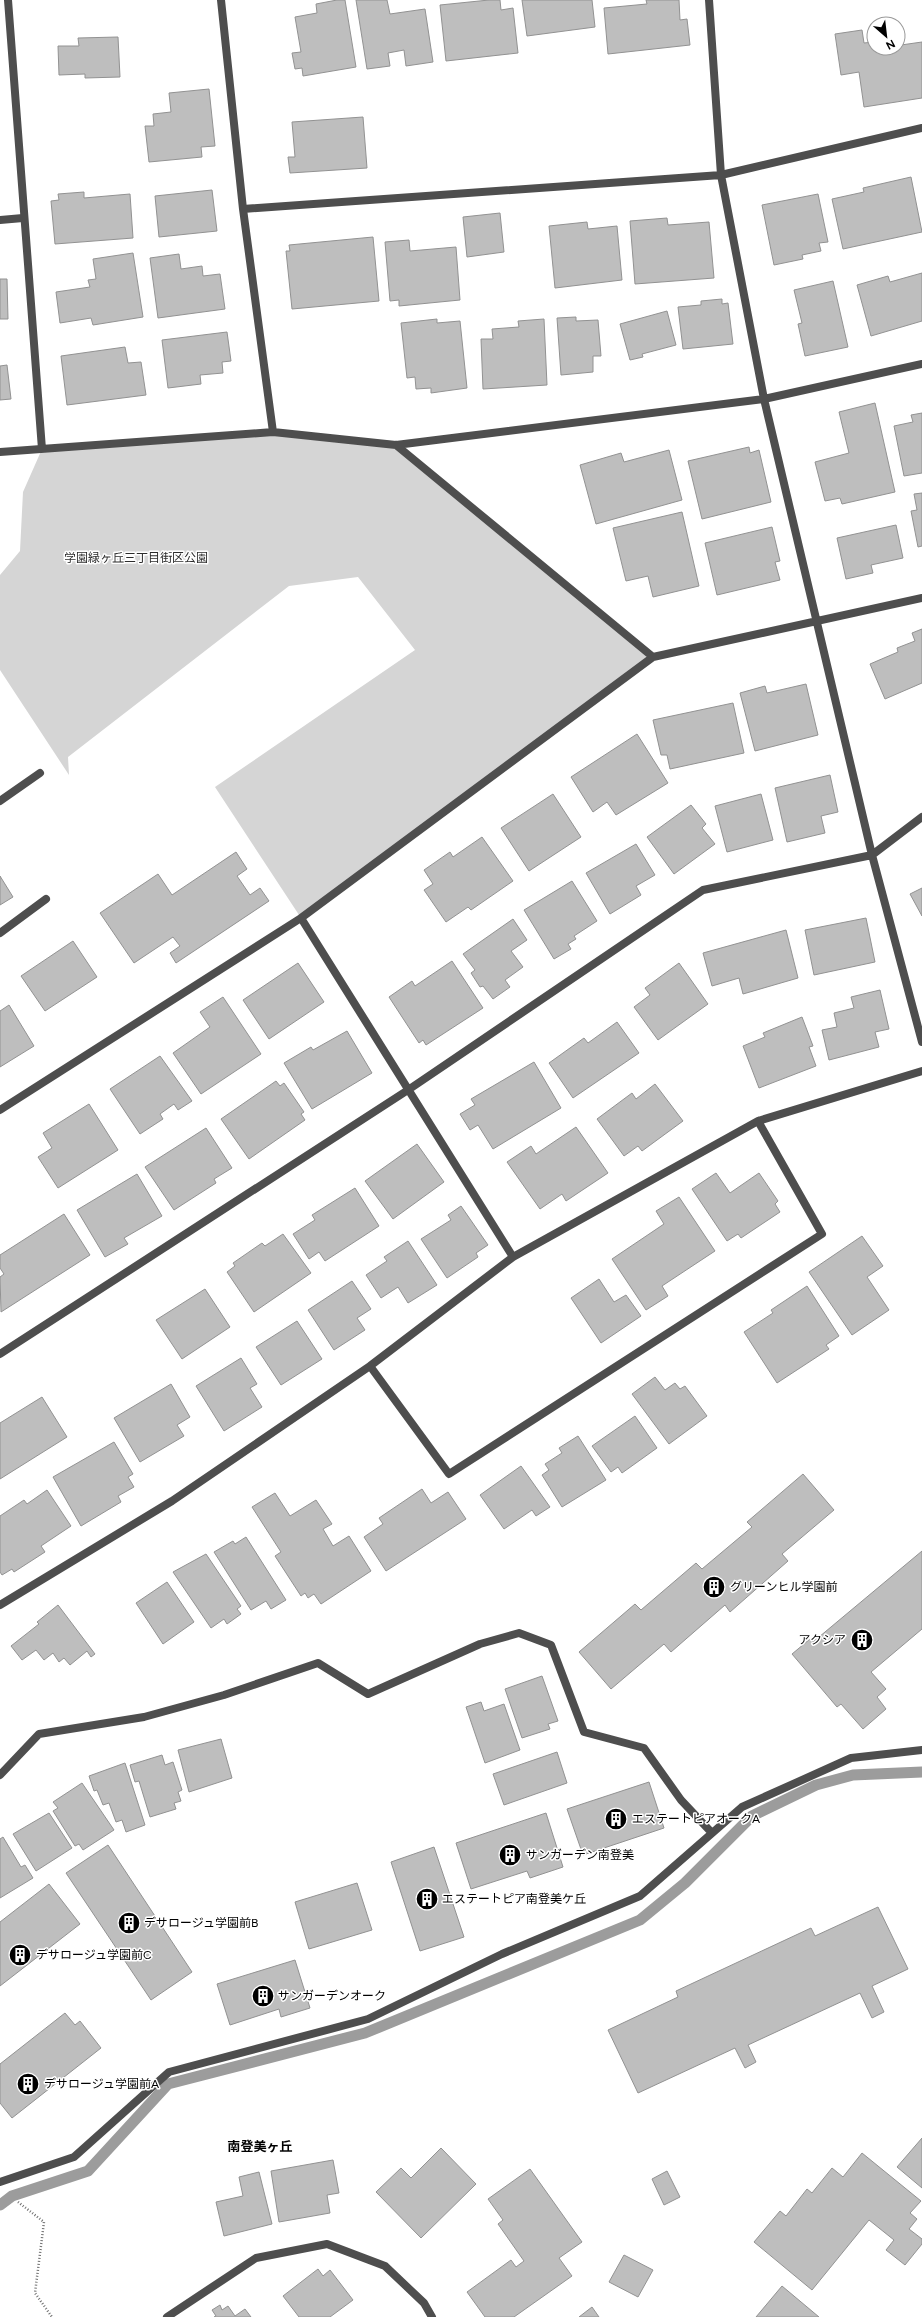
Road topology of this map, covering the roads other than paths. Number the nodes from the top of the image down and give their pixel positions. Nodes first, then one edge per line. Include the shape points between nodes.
1 (8, 0) edge
2 (221, 0) edge
3 (709, 0) edge
4 (922, 128) edge
5 (721, 174) junction
6 (243, 209) junction
7 (23, 218) junction
8 (0, 220) edge
9 (922, 364) edge
10 (764, 399) junction
11 (273, 432) junction
12 (396, 445) junction
13 (42, 449) junction
14 (0, 452) edge
15 (922, 598) edge
16 (817, 622) junction
17 (653, 657) junction
18 (40, 773) dead end
19 (0, 801) edge
20 (922, 817) edge
21 (872, 855) junction
22 (46, 899) dead end
23 (301, 918) junction
24 (0, 933) edge
25 (922, 1042) edge
26 (922, 1071) edge
27 (408, 1090) junction
28 (0, 1110) edge
29 (758, 1120) junction
30 (512, 1257) junction
31 (0, 1354) edge
32 (370, 1366) junction
33 (0, 1605) edge
34 (922, 1750) edge
35 (0, 1775) edge
36 (712, 1833) junction
37 (0, 2182) edge
38 (167, 2317) edge
39 (432, 2317) edge

1 - 7 street
2 - 6 street
3 - 5 street
4 - 5 street
5 - 6 street
5 - 10 street
6 - 11 street
7 - 8 street
7 - 13 street
9 - 10 street
10 - 12 street
10 - 16 street
11 - 12 street
11 - 13 street
12 - 17 street
13 - 14 street
15 - 16 street
16 - 17 street
16 - 21 street
17 - 23 street
18 - 19 street
20 - 21 street
21 - 25 street
21 - 27 street via 703,890
22 - 24 street
23 - 27 street
23 - 28 street
26 - 29 street
27 - 30 street
27 - 31 street
29 - 30 street
29 - 32 street via 822,1234 449,1474
30 - 32 street
32 - 33 street via 172,1501
34 - 36 street via 851,1758 742,1807
35 - 36 street via 38,1734 144,1717 224,1695 318,1663 368,1694 480,1644 519,1633 551,1645 584,1732 644,1748 681,1800
36 - 37 street via 640,1896 502,1954 368,2020 169,2072 74,2157
38 - 39 street via 256,2258 327,2244 385,2266 424,2302

